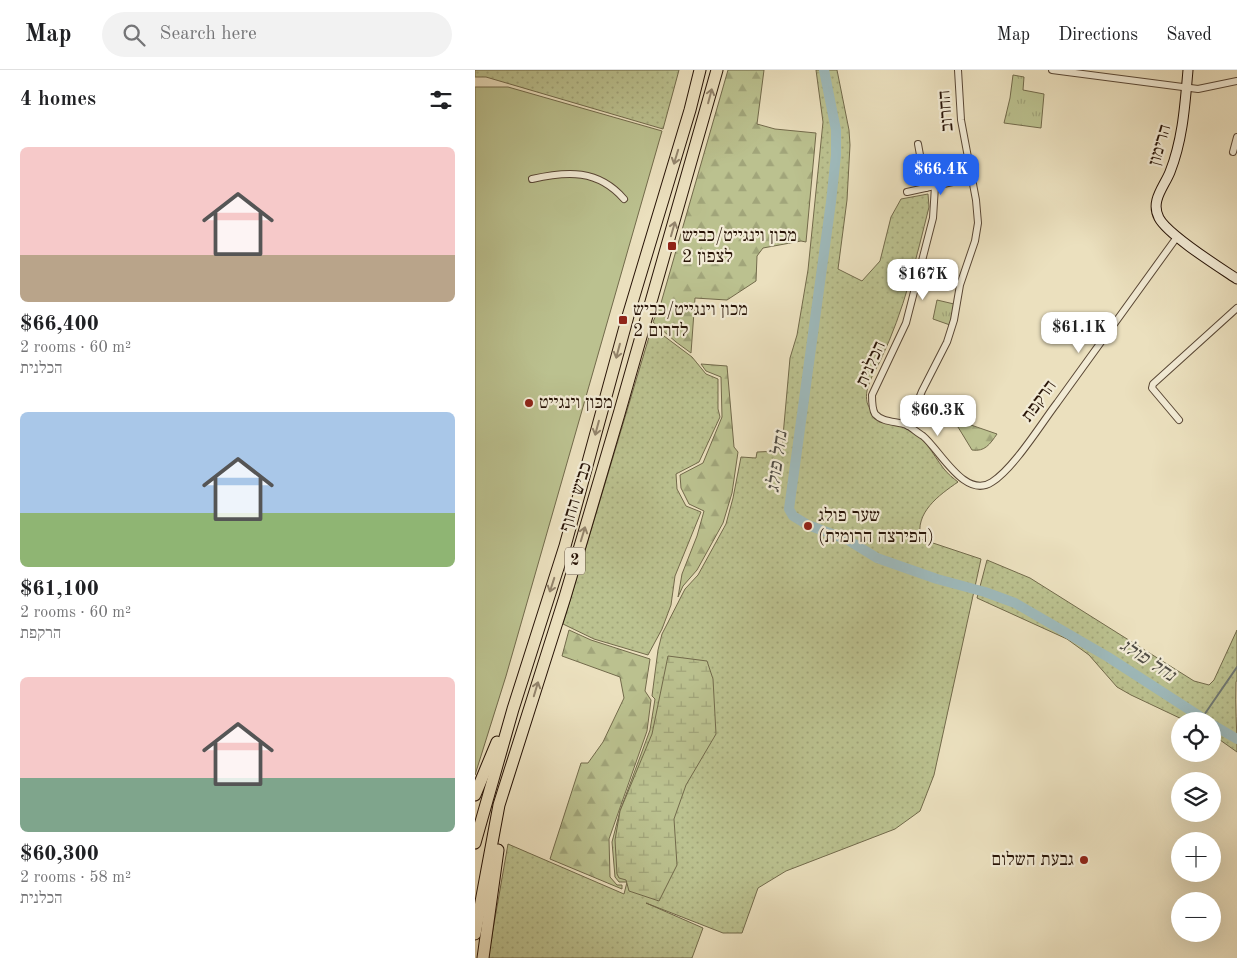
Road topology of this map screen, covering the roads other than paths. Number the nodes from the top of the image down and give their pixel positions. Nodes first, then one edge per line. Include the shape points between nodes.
1 (700, 70) edge
2 (717, 70) edge
3 (958, 70) edge
4 (1052, 70) edge
5 (1189, 70) edge
6 (1237, 81) edge
7 (1187, 88) junction
8 (1237, 137) edge
9 (918, 144) dead end
10 (1233, 152) dead end
11 (971, 178) junction
12 (532, 179) dead end
13 (935, 186) junction
14 (926, 188) junction
15 (907, 192) dead end
16 (624, 199) dead end
17 (1177, 237) junction
18 (1237, 279) edge
19 (1237, 308) edge
20 (1179, 420) dead end
21 (908, 426) junction
22 (993, 482) joint
23 (513, 709) junction
24 (521, 736) junction
25 (475, 795) edge
26 (475, 843) edge
27 (475, 934) edge
28 (483, 958) edge

1 -> 23 highway, כביש החוף / 2 via 565,546
24 -> 2 highway, כביש החוף / 2 via 619,414
3 - 11 street, החרוב via 961,120
4 - 7 street
5 - 7 street, הרימון
6 - 7 street via 1198,89
7 - 17 street, הרימון via 1176,153 1156,203 1164,225
8 - 10 street
9 - 14 street
11 - 13 street
11 - 21 street, החרוב via 978,222 975,241 960,285 947,342
12 - 16 street via 558,174 585,175 605,181
13 - 14 street
13 - 21 street, הכלנית via 933,218 906,323 872,395 876,415
14 - 15 street
17 - 18 street
17 - 22 street, הרקפת via 1040,426
19 - 20 street via 1153,384 1152,388
21 - 22 street, הכלנית via 924,437 953,471 967,482 982,486
23 - 25 highway
23 - 26 highway, כביש החוף / 2
24 - 27 highway, כביש החוף / 2 via 499,805
24 - 28 highway via 503,821

